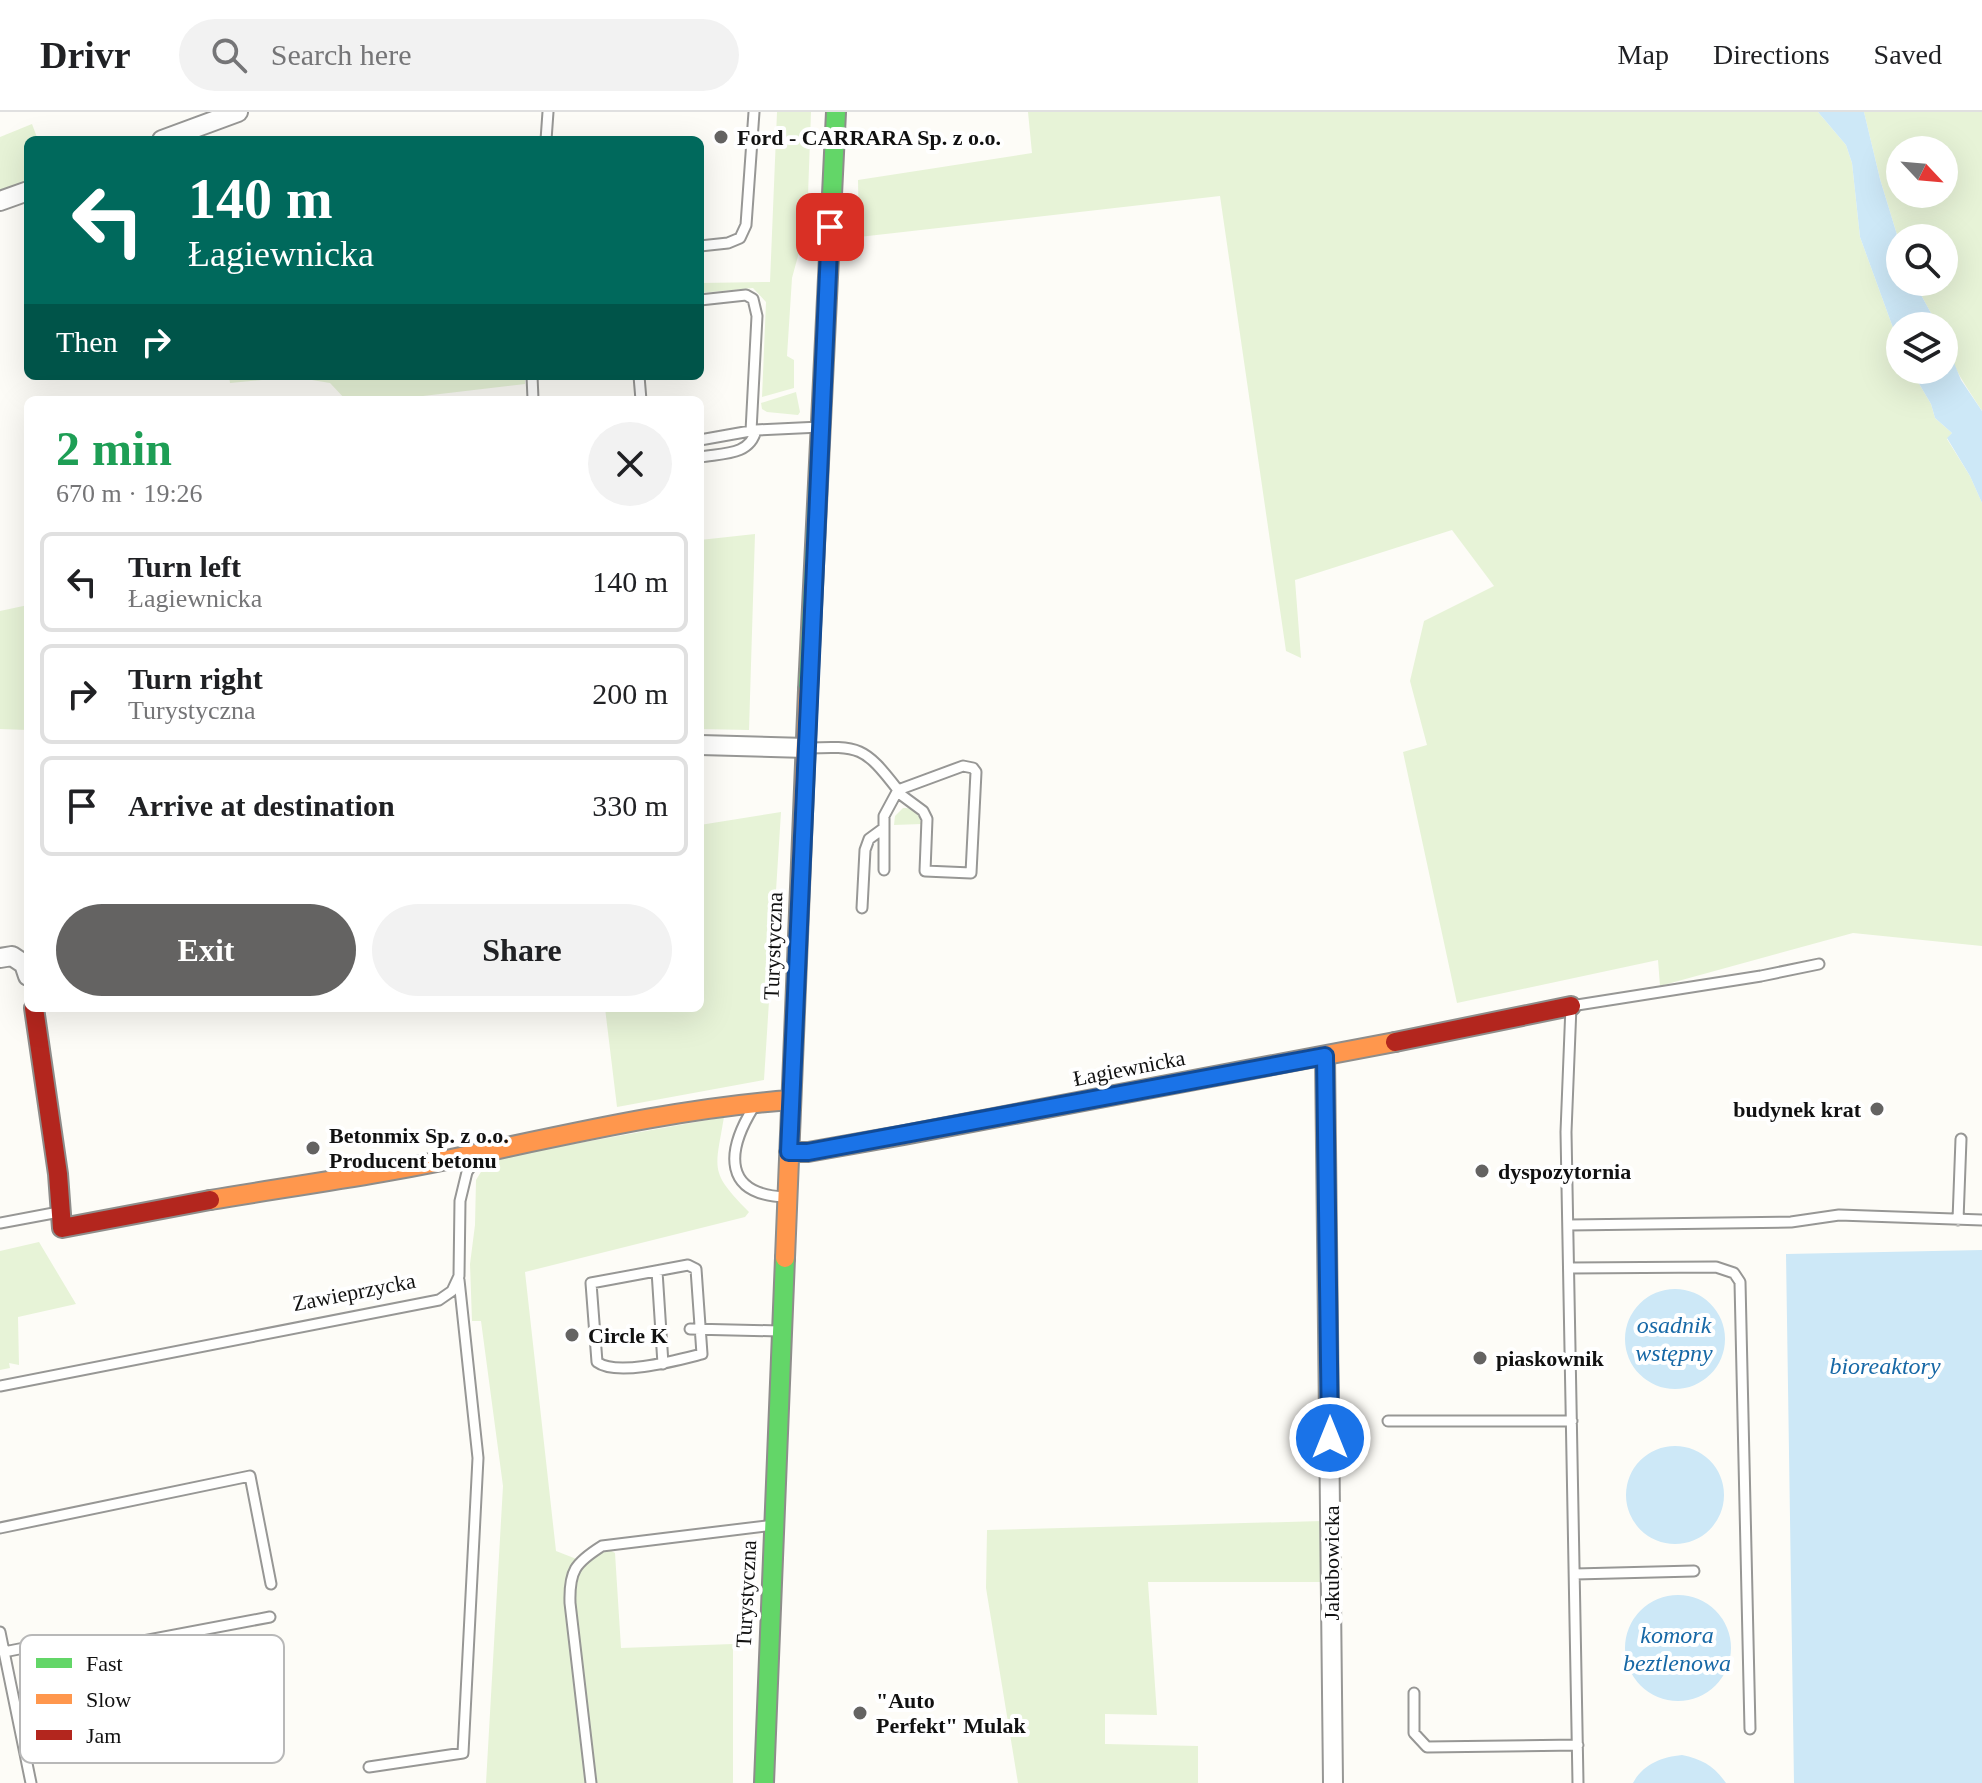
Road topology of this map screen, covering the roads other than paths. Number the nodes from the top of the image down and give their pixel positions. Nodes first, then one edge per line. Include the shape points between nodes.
1 (238, 112) edge
2 (548, 112) edge
3 (754, 112) edge
4 (836, 112) edge
5 (173, 136) edge
6 (546, 136) edge
7 (24, 192) edge
8 (0, 201) edge
9 (704, 246) edge
10 (704, 300) edge
11 (821, 427) junction
12 (753, 431) junction
13 (704, 439) edge
14 (704, 456) edge
15 (704, 745) edge
16 (806, 748) junction
17 (898, 790) junction
18 (884, 828) junction
19 (884, 870) dead end
20 (862, 908) dead end
21 (0, 958) edge
22 (24, 964) edge
23 (1819, 964) dead end
24 (1571, 1006) junction
25 (35, 1012) edge
26 (1325, 1056) junction
27 (790, 1100) junction
28 (757, 1102) junction
29 (1961, 1139) dead end
30 (789, 1152) junction
31 (481, 1153) junction
32 (788, 1197) junction
33 (62, 1212) junction
34 (1958, 1220) junction
35 (1982, 1220) edge
36 (0, 1223) edge
37 (1569, 1225) junction
38 (1570, 1268) junction
39 (657, 1271) junction
40 (459, 1276) junction
41 (695, 1329) junction
42 (783, 1331) junction
43 (663, 1364) junction
44 (0, 1386) edge
45 (1388, 1421) dead end
46 (1572, 1421) junction
47 (774, 1525) junction
48 (0, 1528) edge
49 (1694, 1571) dead end
50 (1575, 1574) junction
51 (271, 1584) dead end
52 (270, 1617) dead end
53 (0, 1632) edge
54 (175, 1635) edge
55 (20, 1649) edge
56 (4, 1652) junction
57 (1414, 1693) dead end
58 (1750, 1729) dead end
59 (20, 1730) edge
60 (1578, 1745) junction
61 (27, 1763) edge
62 (369, 1767) dead end
63 (31, 1783) edge
64 (591, 1783) edge
65 (764, 1783) edge
66 (1333, 1783) edge
67 (1578, 1783) edge

1 - 5 street
2 - 6 lane
3 - 9 lane via 746,225 740,238
4 - 11 street, Turystyczna
7 - 8 street
10 - 12 lane via 746,295 756,307
11 - 12 lane
11 - 16 street, Turystyczna
12 - 13 lane
12 - 14 lane via 753,441 745,449
15 - 16 street
16 - 17 lane via 862,751
16 - 27 street, Turystyczna
17 - 17 lane via 963,766 973,768 971,873 925,871 927,819
17 - 18 lane via 884,816
18 - 19 lane
18 - 20 lane via 869,839 865,850
21 - 22 street via 12,956
23 - 24 lane
24 - 26 street, Łagiewnicka
24 - 37 lane
25 - 33 street
26 - 30 street, Łagiewnicka
26 - 66 street, Jakubowicka
27 - 28 street
27 - 30 street, Turystyczna
28 - 31 street via 654,1115
28 - 32 lane via 735,1144 737,1177 752,1191
29 - 34 lane
30 - 32 street, Turystyczna
31 - 33 street via 62,1228
31 - 40 lane via 467,1172 460,1201
32 - 42 street, Turystyczna
33 - 36 lane
34 - 35 lane
34 - 37 lane via 1839,1215 1791,1222
37 - 38 lane
38 - 46 lane
38 - 58 lane via 1716,1267 1734,1273 1740,1282
39 - 41 lane via 688,1265 696,1269
39 - 43 lane
39 - 43 lane via 591,1283 597,1362 611,1368
40 - 44 lane, Zawieprzycka via 452,1291 439,1300
40 - 62 lane via 478,1458 463,1753
41 - 42 lane
41 - 43 lane via 702,1354
42 - 47 street, Turystyczna
45 - 46 lane
46 - 50 lane
47 - 64 lane via 602,1546 579,1560 569,1582 570,1603
47 - 65 street, Turystyczna
48 - 51 lane via 250,1476
49 - 50 lane
50 - 60 lane
52 - 54 lane
53 - 56 lane
55 - 56 lane
56 - 59 lane
57 - 60 lane via 1414,1733 1427,1747
60 - 67 lane
61 - 63 lane

